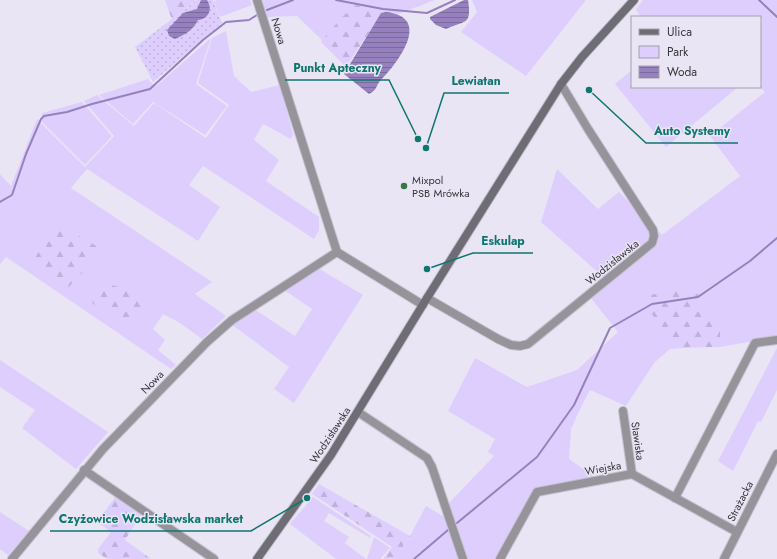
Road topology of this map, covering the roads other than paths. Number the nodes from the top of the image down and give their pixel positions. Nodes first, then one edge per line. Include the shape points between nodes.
1 (257, 0) edge
2 (632, 2) edge
3 (561, 84) junction
4 (337, 252) junction
5 (425, 302) junction
6 (777, 340) edge
7 (623, 411) dead end
8 (358, 412) junction
9 (777, 454) edge
10 (84, 470) junction
11 (632, 474) junction
12 (675, 498) junction
13 (737, 532) junction
14 (12, 559) edge
15 (214, 559) edge
16 (257, 559) edge
17 (463, 559) edge
18 (500, 559) edge
19 (724, 559) edge

1 - 4 street, Nowa
2 - 3 street, Wodzisławska
3 - 5 street, Wodzisławska
3 - 5 street, Wodzisławska via 653,230 652,243 528,344 512,345
4 - 5 street
4 - 10 street, Nowa via 232,320 202,347
5 - 8 street, Wodzisławska
6 - 12 street via 755,343
7 - 11 street, Stawiska
8 - 16 street, Wodzisławska via 331,455
8 - 17 street via 427,458
9 - 13 street, Strażacka
10 - 14 street, Nowa
10 - 15 street
11 - 12 street, Wiejska
11 - 18 street, Wiejska via 537,492
12 - 13 street, Wiejska
13 - 19 street, Strażacka

